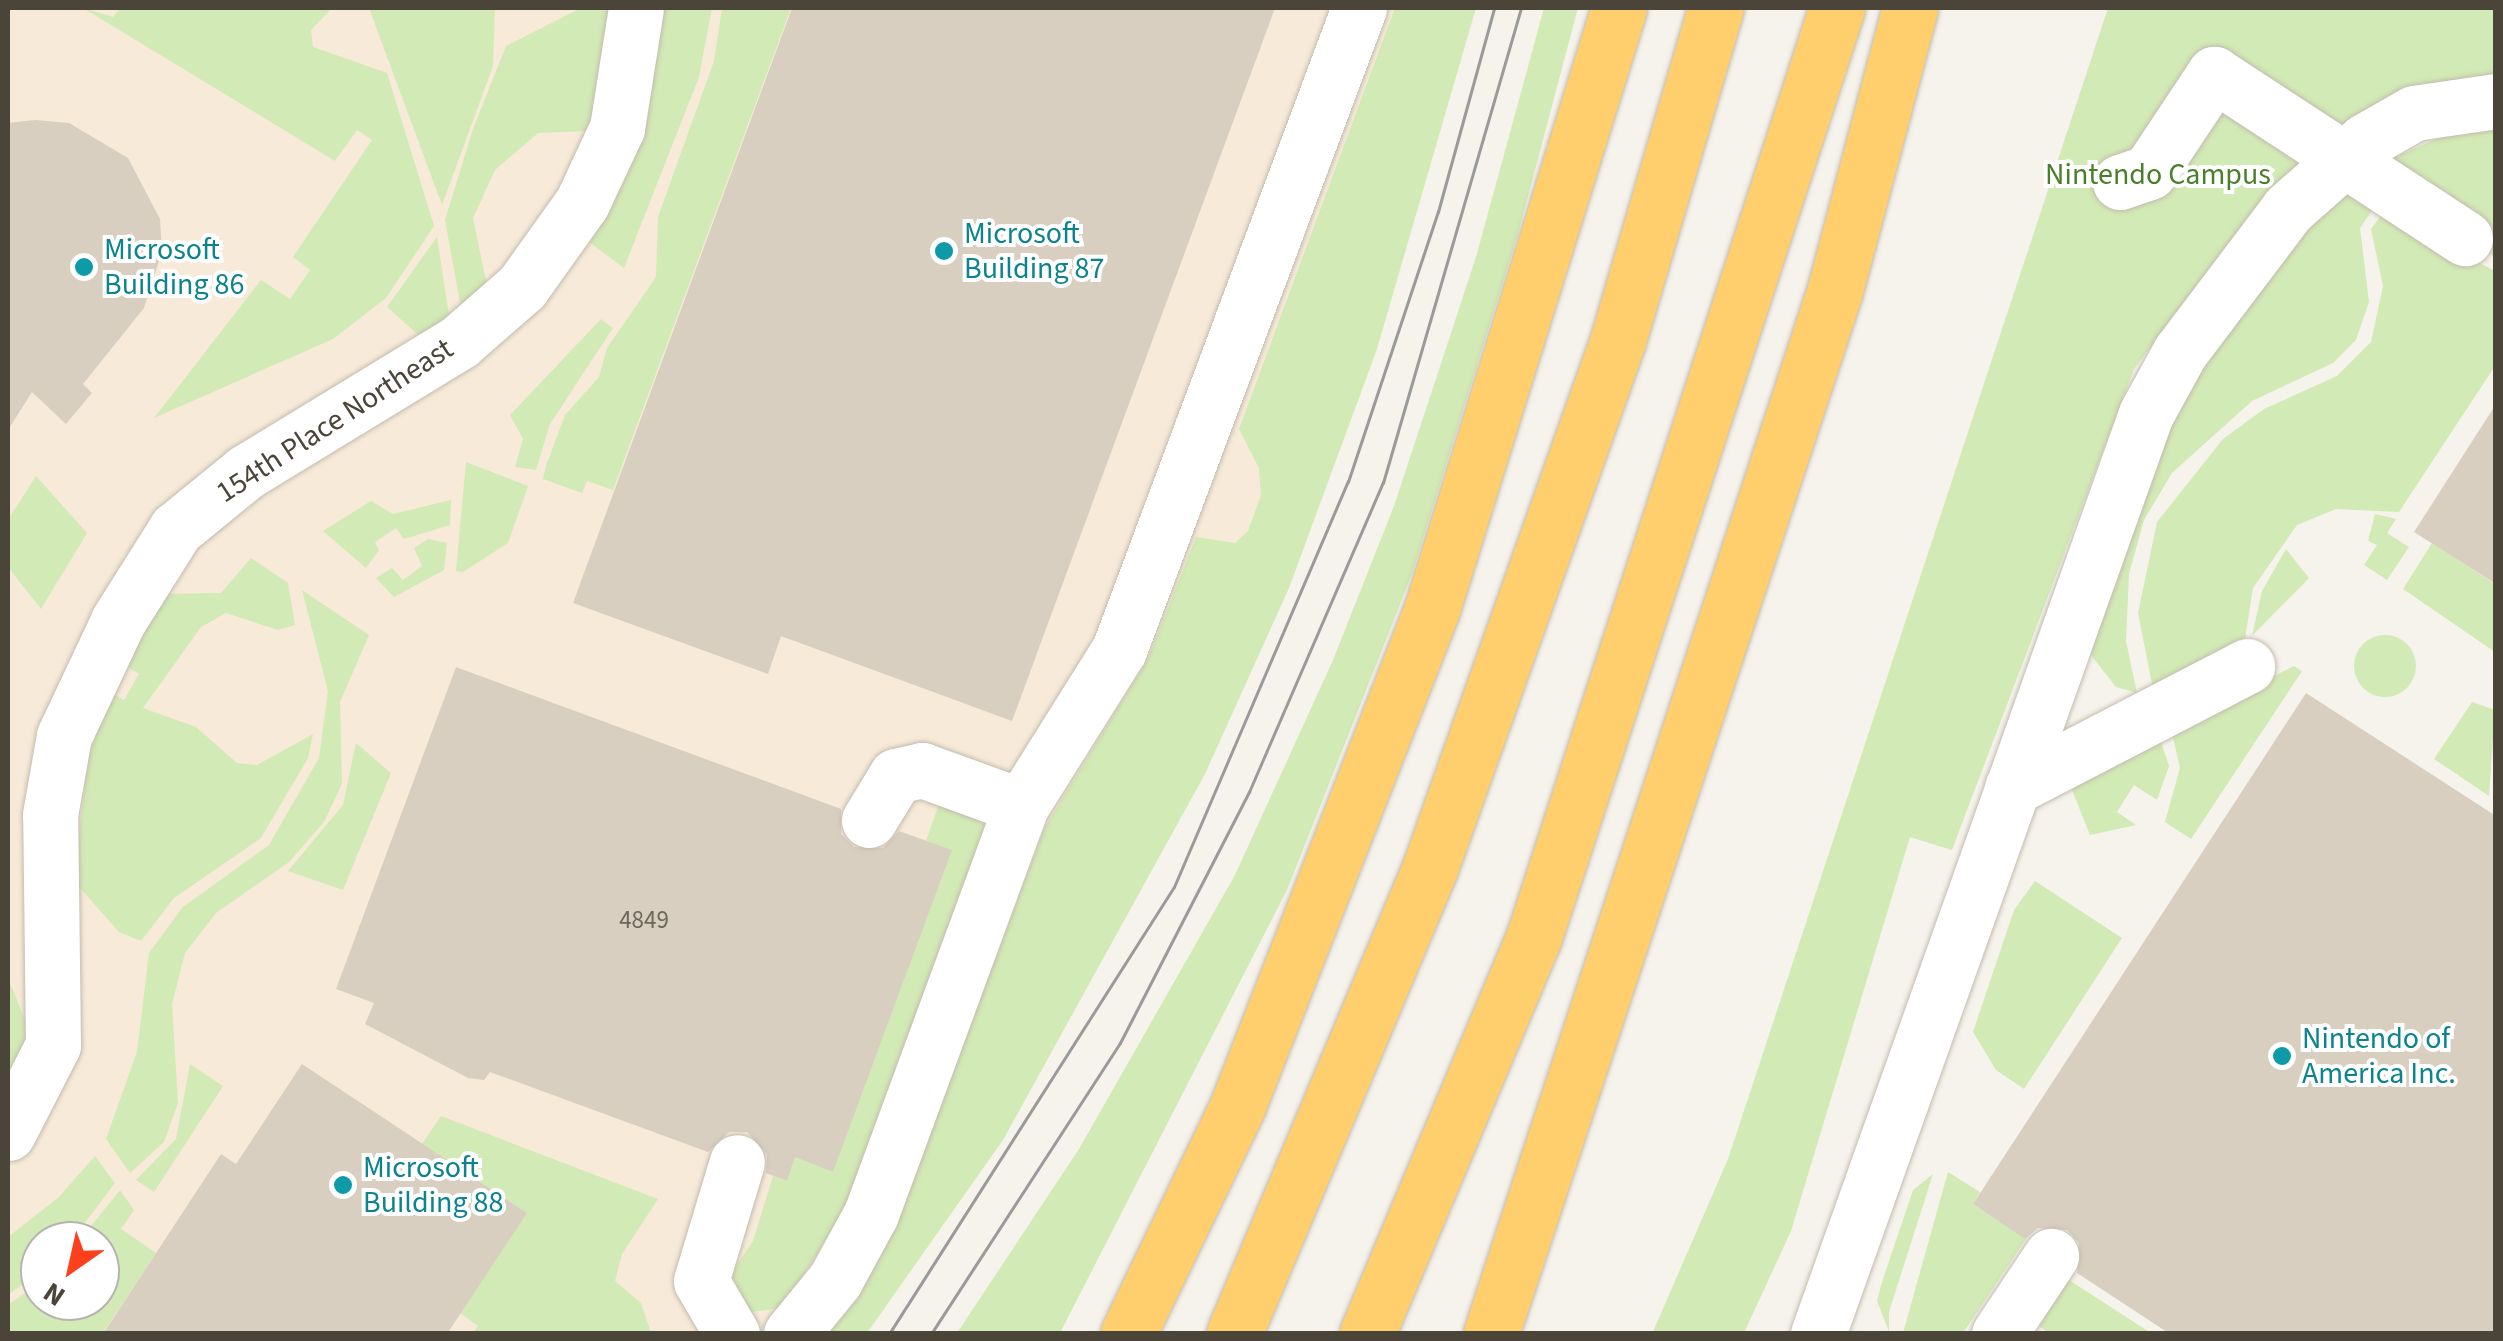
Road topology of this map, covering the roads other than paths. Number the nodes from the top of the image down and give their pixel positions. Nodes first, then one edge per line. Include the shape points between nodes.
1 (636, 8) edge
2 (1359, 8) edge
3 (1619, 8) edge
4 (1716, 8) edge
5 (1837, 8) edge
6 (1910, 8) edge
7 (2496, 100) edge
8 (2344, 159) junction
9 (2120, 182) dead end
10 (2465, 238) dead end
11 (2247, 666) dead end
12 (2012, 788) junction
13 (1020, 806) junction
14 (870, 820) dead end
15 (1604, 987) junction
16 (1238, 1105) junction
17 (8, 1133) edge
18 (737, 1162) dead end
19 (2051, 1256) dead end
20 (732, 1334) edge
21 (791, 1334) edge
22 (1098, 1334) edge
23 (1128, 1334) edge
24 (1234, 1334) edge
25 (1367, 1334) edge
26 (1455, 1334) edge
27 (1491, 1334) edge
28 (1818, 1334) edge
29 (1999, 1334) edge

1 - 17 street, 154th Place Northeast via 617,128 582,203 522,287 459,342 246,472 176,529 118,621 64,736 49,832 53,1045
2 - 13 street via 1119,650
3 - 16 highway via 1432,609
4 - 24 highway via 1618,340 1430,868
5 - 25 highway via 1534,937
6 - 15 highway via 1835,290
7 - 8 street via 2414,114
8 - 9 street via 2214,74 2150,172
8 - 10 street
8 - 12 street via 2288,209 2214,302 2146,414
11 - 12 street
12 - 28 street
13 - 14 street via 922,770 896,776
13 - 21 street via 871,1214 835,1280
15 - 26 highway
15 - 27 highway
16 - 22 highway
16 - 23 highway
18 - 20 street via 701,1281
19 - 29 street

